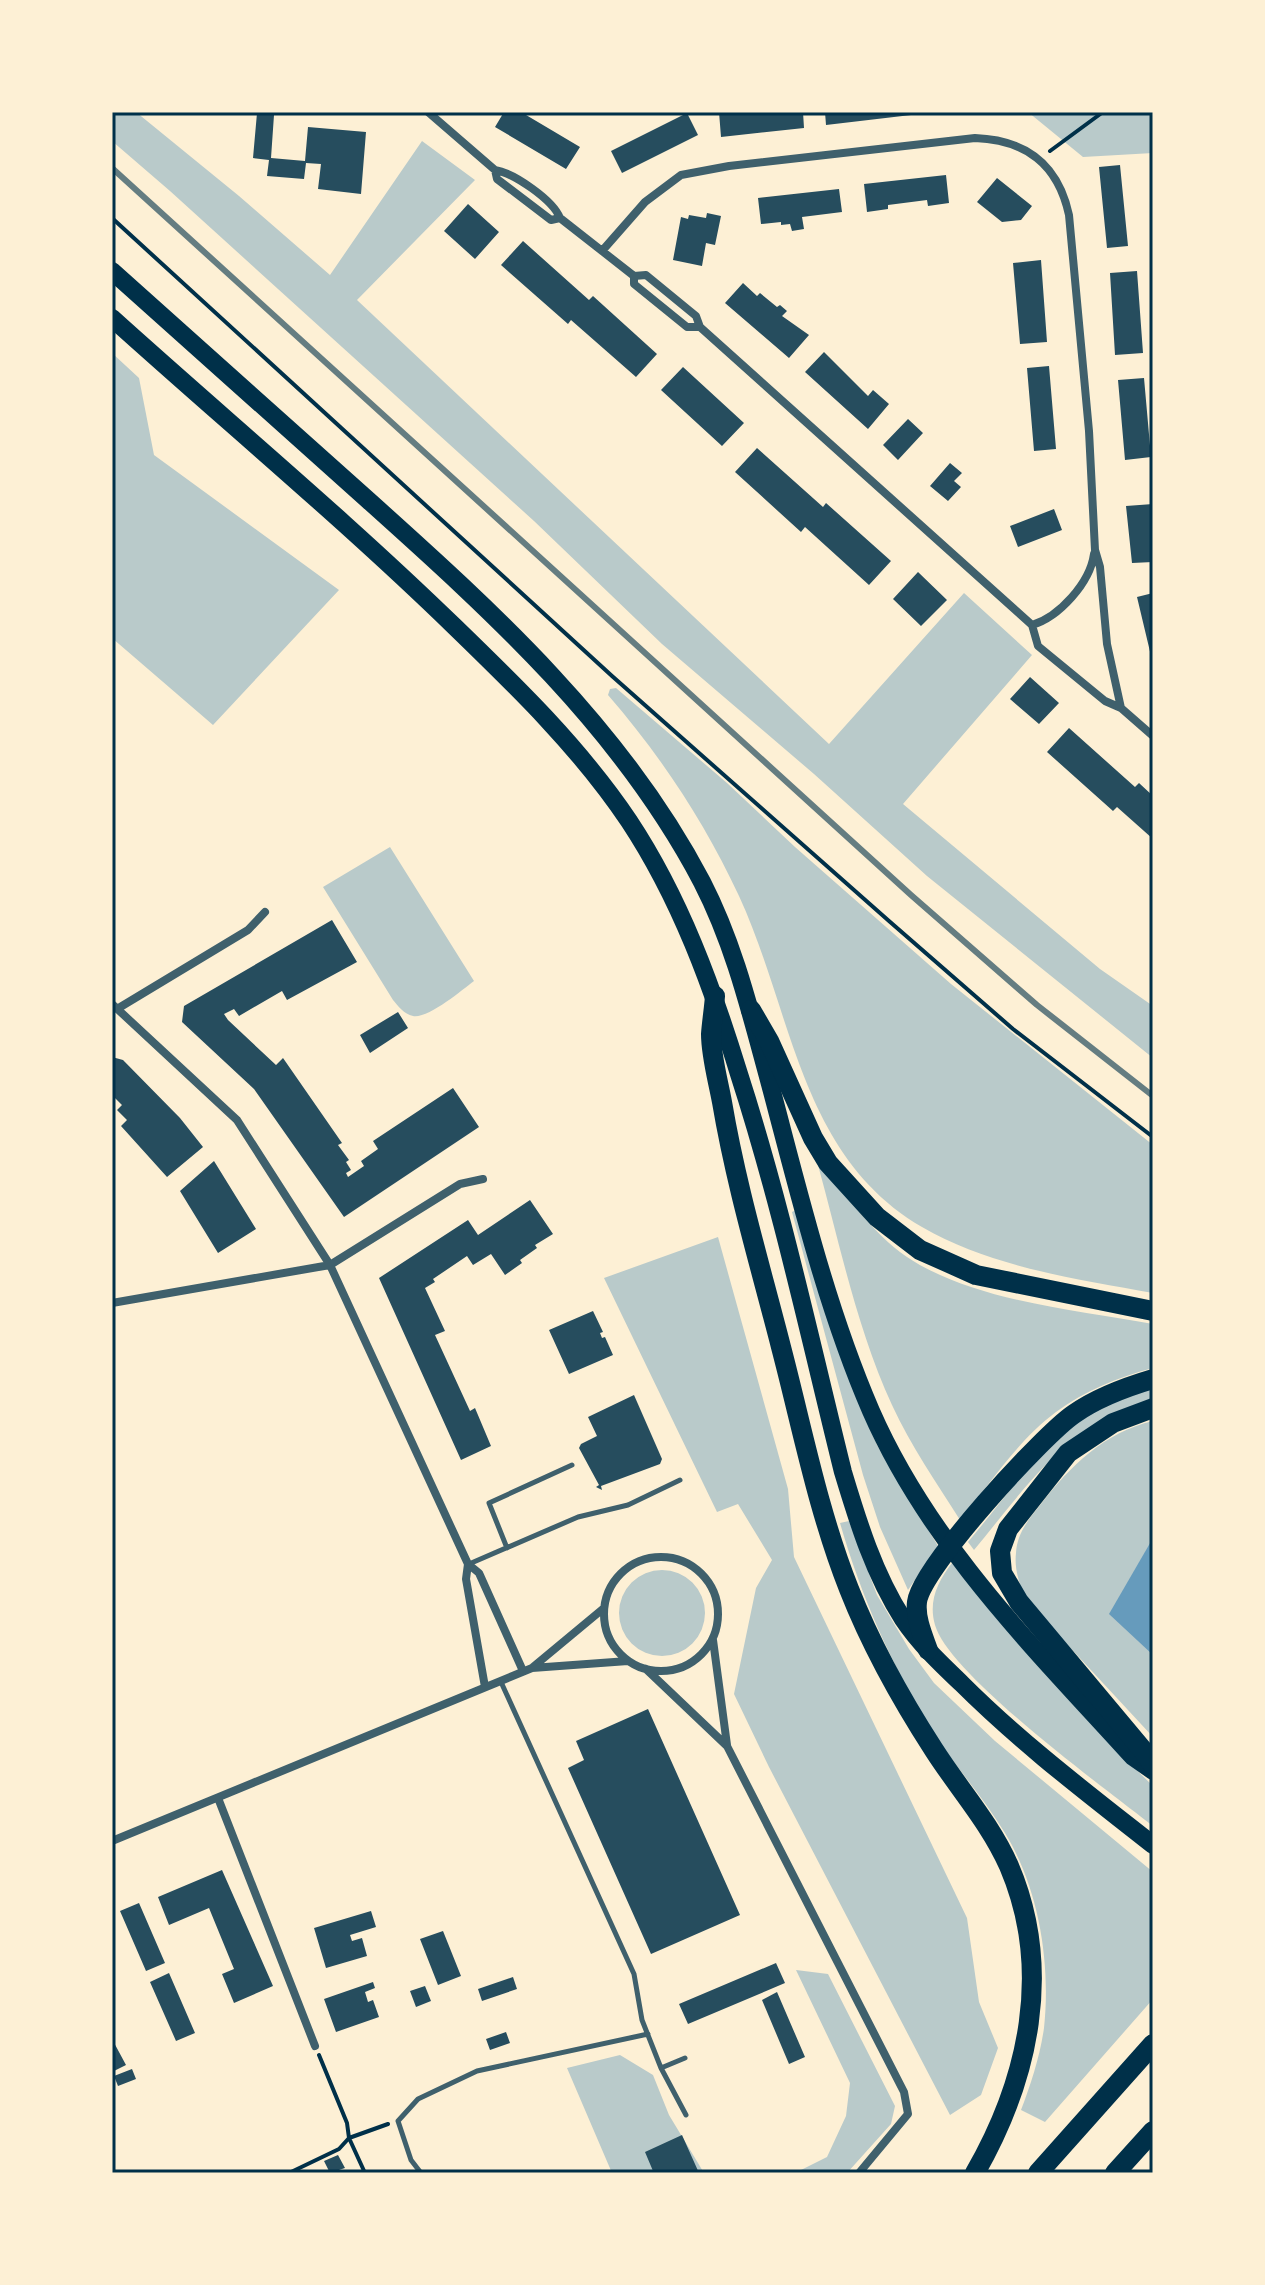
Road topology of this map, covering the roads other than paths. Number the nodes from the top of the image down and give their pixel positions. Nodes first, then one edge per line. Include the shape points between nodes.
1 (428, 112) edge
2 (602, 251) junction
3 (112, 271) edge
4 (634, 276) junction
5 (112, 318) edge
6 (700, 327) junction
7 (1095, 550) junction
8 (1032, 625) junction
9 (1121, 708) junction
10 (1153, 736) edge
11 (265, 912) dead end
12 (715, 996) junction
13 (114, 1008) edge
14 (751, 1010) junction
15 (483, 1179) dead end
16 (330, 1265) junction
17 (112, 1303) edge
18 (1153, 1311) edge
19 (1153, 1379) edge
20 (1153, 1408) edge
21 (572, 1465) dead end
22 (680, 1480) dead end
23 (950, 1546) junction
24 (507, 1548) junction
25 (468, 1564) junction
26 (604, 1608) junction
27 (713, 1639) junction
28 (928, 1650) junction
29 (628, 1661) junction
30 (646, 1669) junction
31 (528, 1670) junction
32 (501, 1681) junction
33 (485, 1687) junction
34 (727, 1746) junction
35 (1153, 1768) edge
36 (218, 1798) junction
37 (112, 1841) edge
38 (1153, 1845) edge
39 (648, 2034) junction
40 (1153, 2044) edge
41 (315, 2046) road end
42 (685, 2058) dead end
43 (661, 2068) junction
44 (686, 2115) dead end
45 (1153, 2131) edge
46 (421, 2173) edge
47 (859, 2173) edge
48 (975, 2173) edge
49 (1038, 2173) edge
50 (1115, 2173) edge

1 - 2 street via 495,170 508,172 556,208 560,218
2 - 4 street
2 - 7 street via 645,202 681,175 975,138 1012,143 1039,160 1065,194 1089,431
3 - 14 highway via 481,602 614,745 702,883
4 - 6 street via 646,275 696,316
4 - 6 street via 634,284 687,327
5 - 12 highway via 375,551 536,705 629,821 661,876
6 - 8 street
7 - 8 street via 1078,589 1046,621
7 - 9 street
8 - 9 street via 1038,646
9 - 10 street
11 - 13 street via 248,930
12 - 28 highway via 757,1130 859,1525 879,1576
12 - 48 highway via 711,1037 731,1158 822,1508 849,1589 887,1673 1009,1866 1026,1917 1033,1995 1028,2037 1008,2108
13 - 16 street via 237,1120
14 - 18 highway via 828,1163 877,1217 920,1250 976,1275
14 - 23 highway via 851,1361 895,1461
15 - 16 street via 460,1184
16 - 17 street
16 - 25 street
19 - 23 highway via 1075,1413 1043,1439
20 - 35 highway via 1113,1423 1068,1453 1008,1529 1000,1551 1002,1573 1019,1602
21 - 24 lane via 489,1503
22 - 24 lane via 628,1505 578,1517
23 - 28 highway via 921,1588 917,1603
23 - 35 highway via 985,1593 1133,1757
24 - 25 lane
25 - 31 street via 479,1573
25 - 33 street via 466,1579
26 - 27 street via 621,1572 638,1561 667,1556 703,1573 714,1590 719,1620
26 - 29 street via 614,1646
26 - 31 street
27 - 30 street via 688,1664 666,1671
27 - 34 street
28 - 38 highway via 1006,1728
29 - 30 street
29 - 31 street
30 - 34 street
31 - 32 street
32 - 33 street
32 - 39 lane via 634,1974
33 - 36 street
34 - 47 street via 904,2092 908,2114
36 - 37 street
36 - 41 street
39 - 43 lane
39 - 46 lane via 477,2071 418,2099 398,2121
40 - 49 highway
42 - 43 lane
43 - 44 lane
45 - 50 highway

